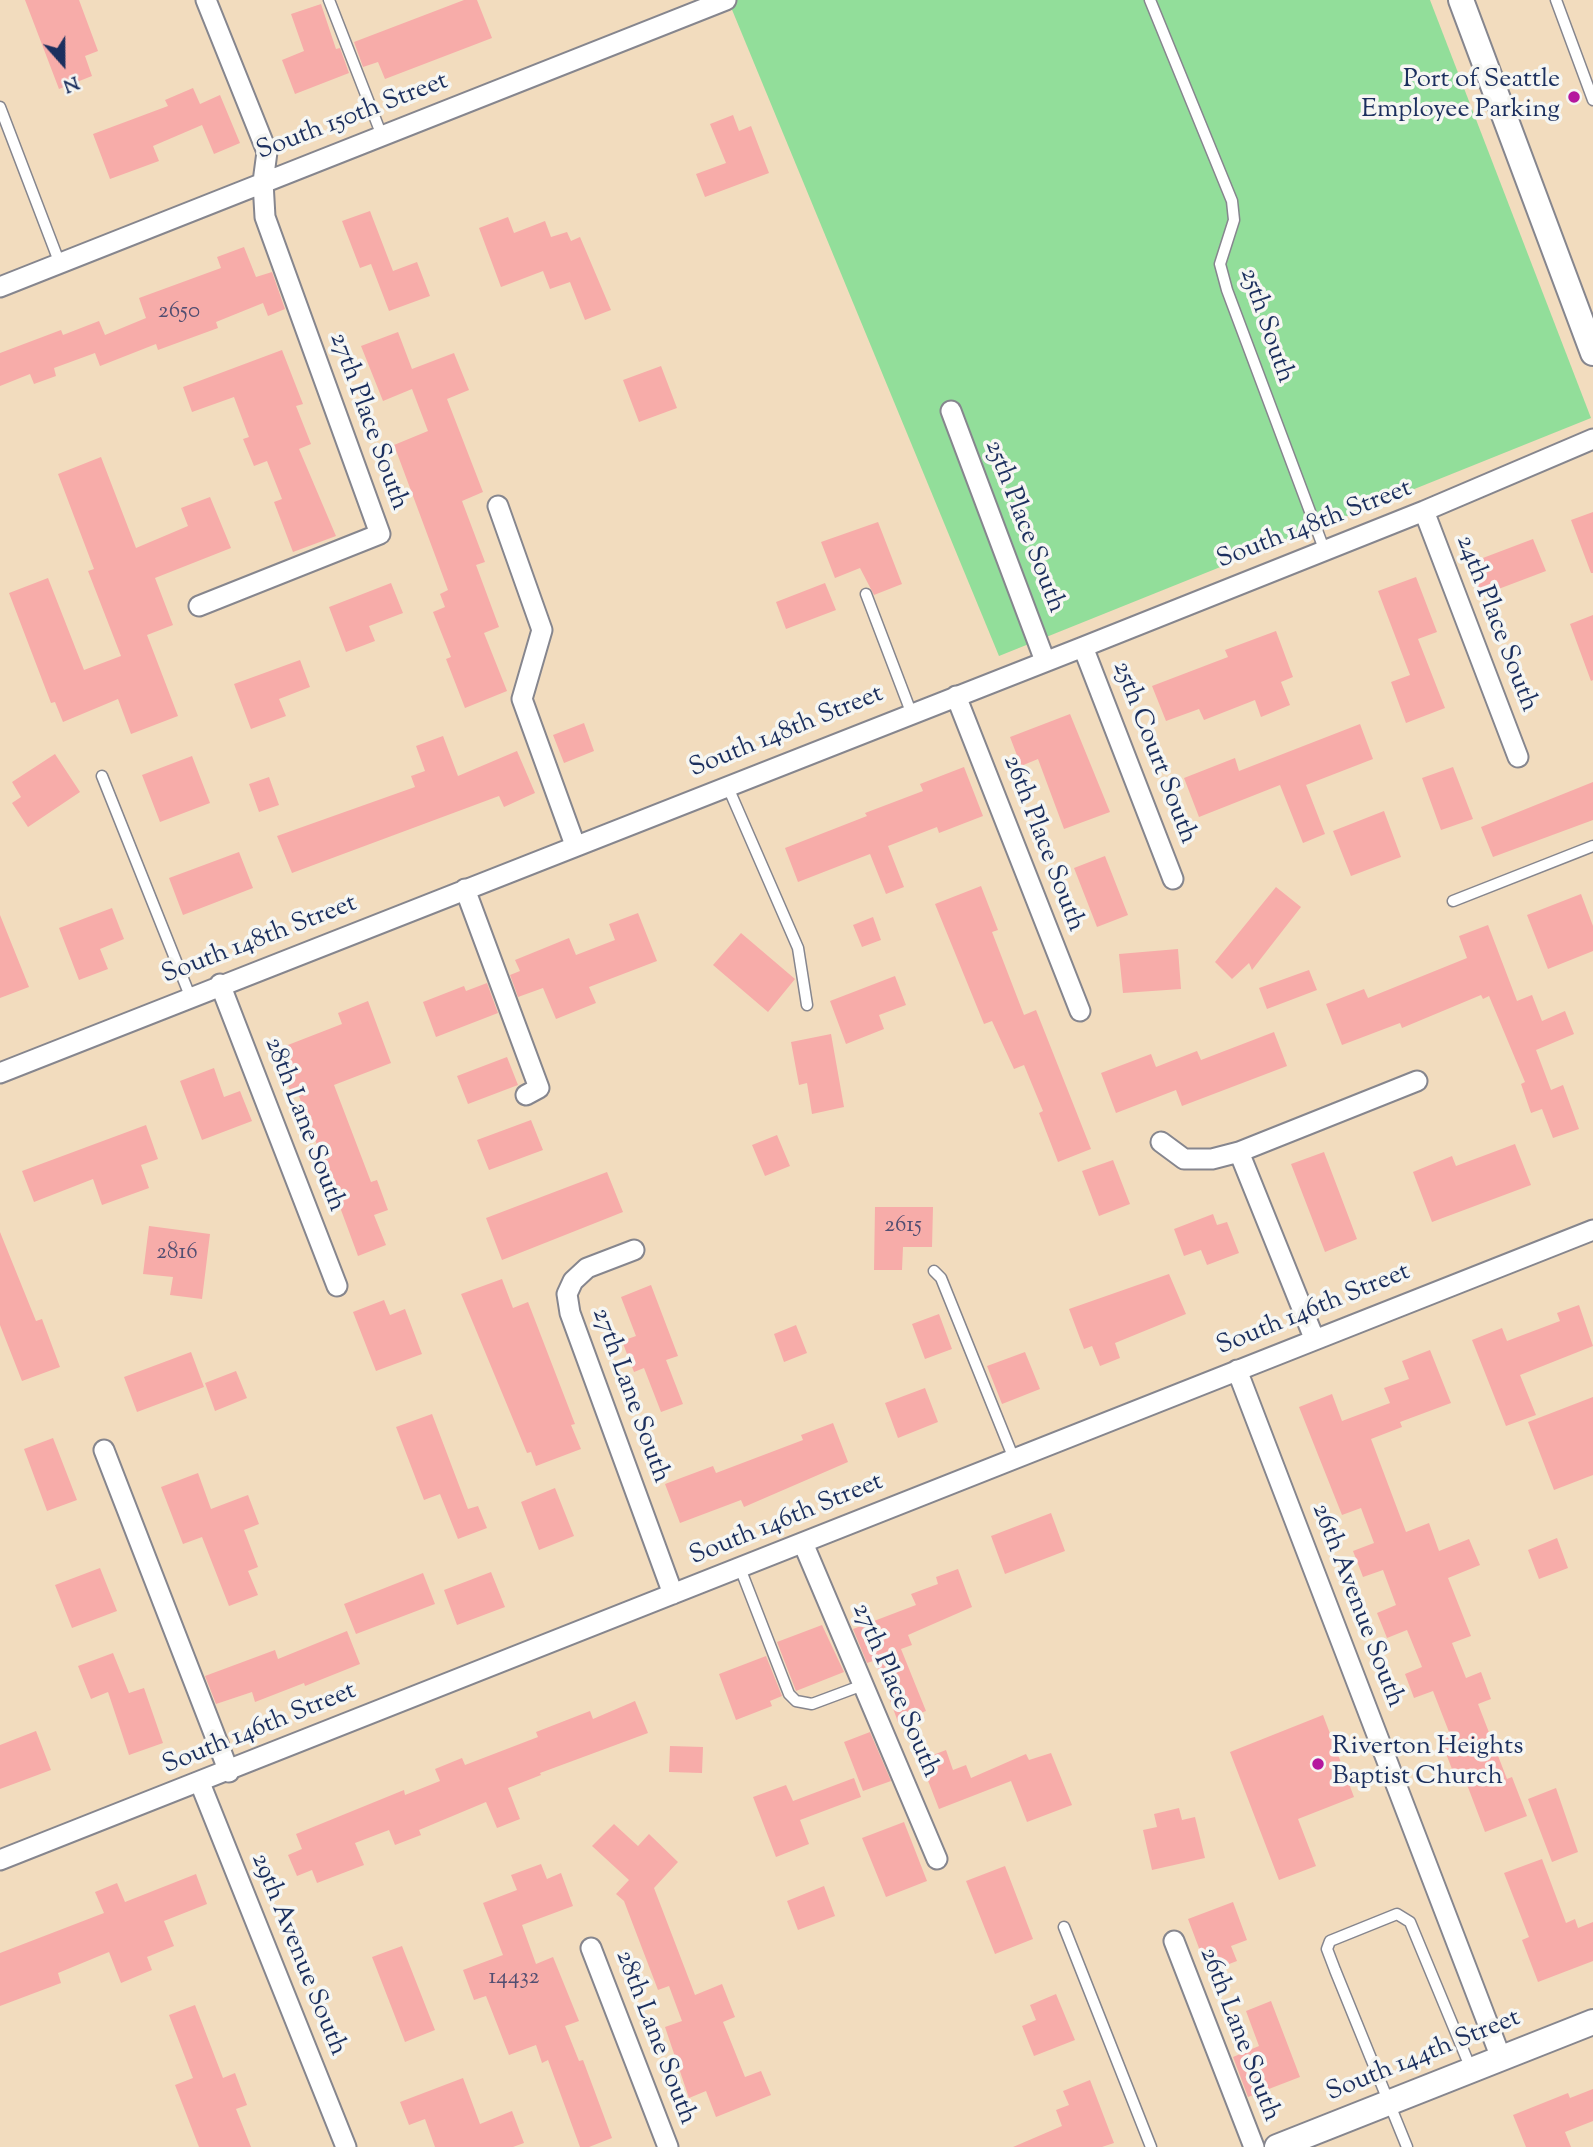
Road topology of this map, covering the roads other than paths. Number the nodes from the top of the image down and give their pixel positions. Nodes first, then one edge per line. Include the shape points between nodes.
1 (206, 0) edge
2 (329, 0) edge
3 (1150, 0) edge
4 (1461, 0) edge
5 (1556, 0) edge
6 (722, 1) edge
7 (1593, 100) edge
8 (0, 107) edge
9 (382, 136) junction
10 (263, 182) junction
11 (60, 264) junction
12 (0, 287) edge
13 (1593, 353) edge
14 (951, 411) dead end
15 (1593, 439) edge
16 (498, 506) dead end
17 (1424, 511) junction
18 (1324, 549) junction
19 (866, 594) dead end
20 (199, 607) dead end
21 (1083, 647) junction
22 (1045, 662) junction
23 (956, 695) junction
24 (911, 712) junction
25 (1518, 757) dead end
26 (102, 775) dead end
27 (727, 785) junction
28 (575, 845) junction
29 (1593, 846) edge
30 (1173, 879) dead end
31 (465, 889) junction
32 (1453, 901) dead end
33 (220, 984) junction
34 (190, 996) junction
35 (807, 1005) dead end
36 (1080, 1011) dead end
37 (0, 1073) edge
38 (1417, 1081) dead end
39 (526, 1095) dead end
40 (1161, 1142) dead end
41 (1239, 1153) junction
42 (1593, 1230) edge
43 (634, 1250) dead end
44 (934, 1271) dead end
45 (337, 1286) dead end
46 (1314, 1338) junction
47 (1237, 1370) junction
48 (104, 1450) dead end
49 (1014, 1458) junction
50 (803, 1543) junction
51 (740, 1568) junction
52 (673, 1594) junction
53 (863, 1685) junction
54 (229, 1772) junction
55 (200, 1783) junction
56 (937, 1859) dead end
57 (0, 1860) edge
58 (1064, 1927) dead end
59 (1174, 1941) dead end
60 (591, 1948) dead end
61 (1593, 2022) edge
62 (1501, 2058) junction
63 (1471, 2070) junction
64 (1387, 2103) junction
65 (1283, 2146) edge
66 (346, 2147) edge
67 (668, 2147) edge
68 (1151, 2147) edge
69 (1254, 2147) edge
70 (1407, 2147) edge

1 - 10 street via 267,152
2 - 9 lane
3 - 18 lane, 25th South via 1232,201 1234,220 1220,264
4 - 13 street
5 - 7 lane
6 - 9 street, South 150th Street
8 - 11 lane
9 - 10 street, South 150th Street
10 - 11 street, South 150th Street
10 - 20 street, 27th Place South via 265,217 380,534
11 - 12 street, South 150th Street
14 - 22 street, 25th Place South
15 - 17 street, South 148th Street
16 - 28 street via 542,630 522,699
17 - 18 street, South 148th Street
17 - 25 street, 24th Place South
18 - 21 street, South 148th Street
19 - 24 lane
21 - 22 street, South 148th Street
21 - 30 street, 25th Court South
22 - 23 street, South 148th Street
23 - 24 street, South 148th Street
23 - 36 street, 26th Place South
24 - 27 street, South 148th Street
26 - 34 lane
27 - 28 street, South 148th Street
27 - 35 lane via 799,948
28 - 31 street, South 148th Street
29 - 32 lane
31 - 33 street, South 148th Street
31 - 39 street via 539,1088
33 - 34 street, South 148th Street
33 - 45 street, 28th Lane South
34 - 37 street, South 148th Street
38 - 41 street
40 - 41 street via 1184,1159
41 - 46 street
42 - 46 street, South 146th Street
43 - 52 street, 27th Lane South via 587,1268 573,1280 567,1294 570,1313
44 - 49 lane via 941,1278
46 - 47 street, South 146th Street
47 - 49 street, South 146th Street
47 - 62 street, 26th Avenue South
48 - 54 street
49 - 50 street, South 146th Street
50 - 51 street, South 146th Street
50 - 53 street, 27th Place South
51 - 52 street, South 146th Street
51 - 53 lane via 789,1694 796,1701 813,1704
52 - 54 street, South 146th Street
53 - 56 street, 27th Place South
54 - 55 street, South 146th Street
55 - 57 street, South 146th Street
55 - 66 street, 29th Avenue South
58 - 68 lane
59 - 69 street, 26th Lane South
60 - 67 street, 28th Lane South
61 - 62 street, South 144th Street
62 - 63 street, South 144th Street
63 - 64 street, South 144th Street
63 - 64 lane via 1410,1922 1397,1914 1330,1941 1327,1950
64 - 65 street, South 144th Street
64 - 70 lane

